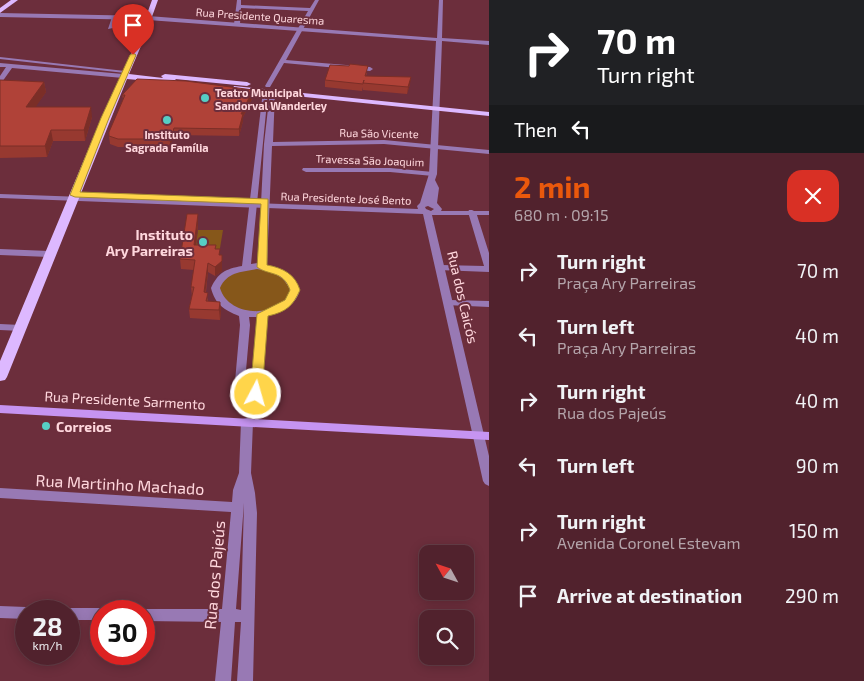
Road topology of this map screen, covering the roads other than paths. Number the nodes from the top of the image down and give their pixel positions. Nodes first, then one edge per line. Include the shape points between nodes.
1 (15, 0) edge
2 (155, 0) edge
3 (317, 0) edge
4 (441, 0) edge
5 (239, 3) edge
6 (312, 10) junction
7 (0, 11) edge
8 (0, 15) edge
9 (115, 17) junction
10 (148, 18) junction
11 (237, 24) junction
12 (110, 28) dead end
13 (301, 29) junction
14 (438, 40) junction
15 (489, 43) edge
16 (0, 58) edge
17 (282, 61) junction
18 (5, 66) edge
19 (370, 69) edge
20 (0, 73) edge
21 (124, 74) junction
22 (0, 81) edge
23 (268, 90) junction
24 (436, 105) junction
25 (489, 107) edge
26 (489, 114) edge
27 (268, 144) junction
28 (434, 146) junction
29 (489, 152) edge
30 (306, 170) dead end
31 (432, 177) junction
32 (0, 196) edge
33 (74, 197) junction
34 (253, 204) junction
35 (265, 204) junction
36 (489, 208) edge
37 (429, 209) junction
38 (472, 212) junction
39 (489, 213) edge
40 (485, 242) edge
41 (0, 252) edge
42 (49, 254) junction
43 (246, 267) junction
44 (262, 267) junction
45 (441, 268) junction
46 (489, 268) edge
47 (448, 303) junction
48 (489, 304) edge
49 (244, 314) junction
50 (262, 319) junction
51 (245, 325) junction
52 (0, 327) edge
53 (21, 328) junction
54 (242, 362) junction
55 (259, 363) junction
56 (0, 377) edge
57 (0, 409) edge
58 (247, 422) junction
59 (484, 435) edge
60 (245, 473) junction
61 (489, 481) edge
62 (0, 493) edge
63 (237, 507) junction
64 (0, 612) edge
65 (15, 613) edge
66 (155, 615) edge
67 (228, 616) junction
68 (248, 616) junction
69 (223, 681) edge
70 (245, 681) edge

1 - 7 main road
2 - 10 main road
3 - 6 street
4 - 14 street, Rua dos Caicós
5 - 6 street
5 - 11 street
6 - 13 street
8 - 9 street, Rua Presidente Quaresma
9 - 10 street, Rua Presidente Quaresma
9 - 12 street
10 - 11 street, Rua Presidente Quaresma
10 - 21 main road
11 - 13 street, Rua Presidente Quaresma
13 - 14 street, Rua Presidente Quaresma
13 - 17 street
14 - 15 street, Rua Presidente Quaresma
14 - 24 street, Rua dos Caicós
16 - 21 street
17 - 19 street
17 - 23 street
18 - 20 street
18 - 21 street
18 - 22 street
21 - 23 main road
21 - 33 main road
23 - 24 main road
23 - 27 street
23 - 34 street
24 - 25 main road
24 - 26 main road
24 - 28 street, Rua dos Caicós
27 - 28 street, Rua São Vicente via 384,142
27 - 35 street
28 - 29 street, Rua São Vicente
28 - 31 street, Rua dos Caicós
30 - 31 street, Travessa São Joaquim via 390,170
31 - 37 street, Rua dos Caicós via 435,188
32 - 33 street, Rua Presidente José Bento
33 - 34 street, Rua Presidente José Bento
33 - 42 main road
34 - 35 street, Rua Presidente José Bento
34 - 43 street
35 - 37 street, Rua Presidente José Bento
35 - 44 street
36 - 37 street, Rua Presidente José Bento
37 - 38 street, Rua Presidente José Bento
37 - 45 street, Rua dos Caicós via 429,225
38 - 39 street, Rua Presidente José Bento
38 - 40 street
40 - 46 street
41 - 42 street
42 - 53 main road
43 - 44 street
43 - 49 street via 227,273 218,279 214,287 215,296 221,304
44 - 50 street via 285,275 295,290 290,302
45 - 46 street
45 - 47 street, Rua dos Caicós
47 - 48 street
47 - 59 street, Rua dos Caicós
49 - 50 street
49 - 51 street
50 - 51 street
50 - 55 street
51 - 54 street
52 - 53 street
53 - 56 main road
54 - 55 street
54 - 55 street via 239,393 246,399 256,394
57 - 58 main road, Rua Presidente Sarmento
58 - 59 main road, Rua Presidente Sarmento
58 - 60 street, Rua dos Pajeús
59 - 61 street, Rua dos Caicós
60 - 63 street, Rua dos Pajeús
60 - 68 street, Rua dos Pajeús via 251,506
62 - 63 street, Rua Martinho Machado
63 - 67 street, Rua dos Pajeús
64 - 65 street
66 - 67 street
67 - 68 street
67 - 69 street, Rua dos Pajeús
68 - 70 street, Rua dos Pajeús

